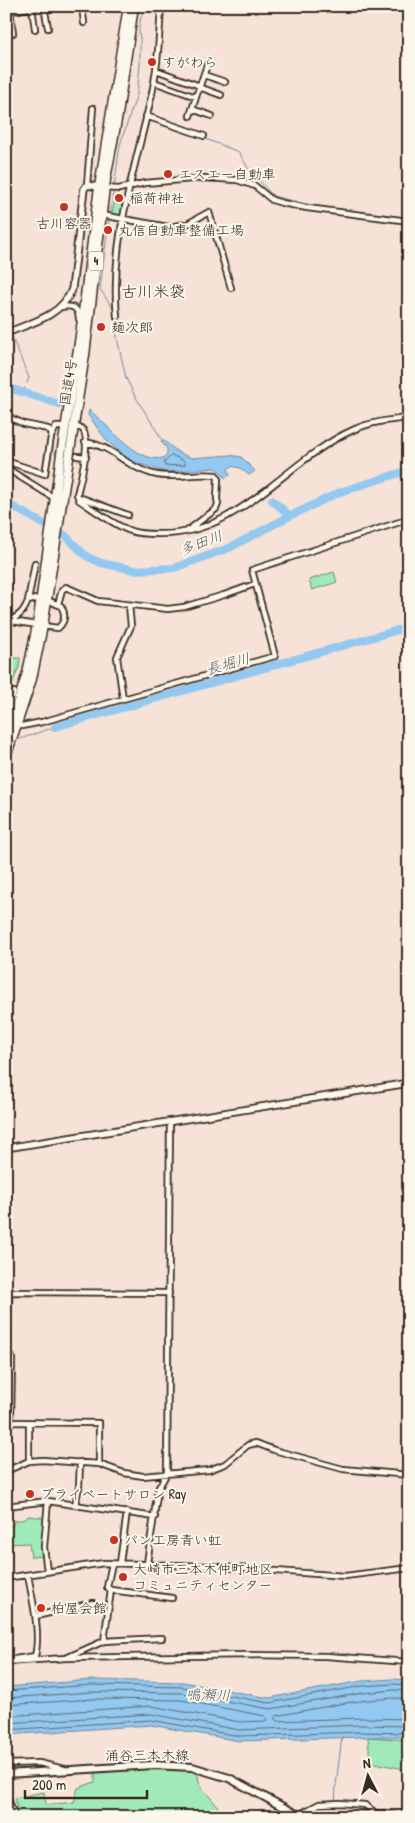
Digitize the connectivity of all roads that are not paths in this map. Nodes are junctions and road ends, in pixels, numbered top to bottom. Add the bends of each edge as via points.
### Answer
1 (40, 6) edge
2 (44, 6) edge
3 (82, 6) edge
4 (128, 6) edge
5 (134, 6) edge
6 (161, 6) edge
7 (33, 7) edge
8 (8, 11) edge
9 (84, 23) dead end
10 (48, 28) dead end
11 (35, 29) dead end
12 (14, 33) dead end
13 (206, 65) dead end
14 (156, 70) junction
15 (204, 75) junction
16 (154, 82) junction
17 (225, 82) dead end
18 (200, 87) junction
19 (221, 95) dead end
20 (196, 97) junction
21 (93, 108) dead end
22 (192, 109) junction
23 (146, 116) junction
24 (190, 116) dead end
25 (212, 116) dead end
26 (204, 136) dead end
27 (87, 186) junction
28 (108, 188) junction
29 (128, 188) junction
30 (107, 216) junction
31 (123, 219) junction
32 (409, 222) edge
33 (231, 288) dead end
34 (62, 307) junction
35 (117, 317) dead end
36 (6, 333) edge
37 (79, 343) junction
38 (6, 416) edge
39 (409, 418) edge
40 (70, 427) junction
41 (52, 434) junction
42 (85, 442) junction
43 (48, 451) junction
44 (54, 452) tunnel mouth
45 (77, 456) tunnel mouth
46 (86, 457) junction
47 (6, 461) edge
48 (6, 468) edge
49 (51, 496) dead end
50 (77, 497) junction
51 (128, 515) dead end
52 (409, 519) edge
53 (187, 532) junction
54 (35, 563) dead end
55 (254, 584) junction
56 (36, 599) dead end
57 (28, 601) junction
58 (52, 602) dead end
59 (58, 604) junction
60 (129, 605) junction
61 (8, 620) edge
62 (40, 626) junction
63 (14, 692) dead end
64 (123, 699) junction
65 (11, 725) edge
66 (8, 742) edge
67 (6, 757) edge
68 (409, 1083) edge
69 (170, 1122) junction
70 (6, 1148) edge
71 (8, 1292) edge
72 (169, 1293) junction
73 (9, 1422) edge
74 (29, 1423) junction
75 (29, 1461) junction
76 (80, 1463) junction
77 (99, 1464) junction
78 (6, 1471) edge
79 (167, 1473) junction
80 (409, 1475) edge
81 (48, 1501) junction
82 (75, 1505) junction
83 (6, 1506) edge
84 (127, 1512) junction
85 (155, 1516) junction
86 (112, 1563) junction
87 (120, 1563) junction
88 (147, 1564) junction
89 (409, 1568) edge
90 (47, 1572) junction
91 (28, 1575) junction
92 (6, 1578) edge
93 (111, 1590) junction
94 (172, 1598) dead end
95 (93, 1604) dead end
96 (36, 1616) junction
97 (162, 1638) dead end
98 (104, 1641) junction
99 (66, 1658) junction
100 (6, 1661) edge
101 (409, 1662) edge
102 (6, 1764) edge
103 (68, 1769) junction
104 (6, 1774) edge
105 (6, 1794) edge
106 (14, 1814) edge
107 (377, 1814) junction
108 (298, 1815) junction
109 (9, 1817) edge
110 (308, 1817) edge
111 (349, 1817) edge
112 (396, 1817) edge

1 - 7 street
2 - 10 street
3 - 9 street
4 - 28 highway, 国道4号 / 4
5 - 28 highway, 国道4号 / 4
6 - 14 street
7 - 8 street
7 - 11 street
8 - 12 street
13 - 15 street
14 - 16 street
14 - 18 street
15 - 17 street
15 - 18 street
16 - 20 street
16 - 23 street
18 - 19 street
18 - 20 street
20 - 22 street
21 - 27 street
22 - 24 street
22 - 25 street
23 - 26 street
23 - 29 street
27 - 28 street
27 - 34 street via 72,289
28 - 29 street
28 - 30 highway, 国道4号 / 4
28 - 37 highway, 国道4号 / 4
29 - 31 street
29 - 32 street via 145,183 204,178 237,180 255,186 272,200 282,203
30 - 31 street
30 - 40 highway, 国道4号 / 4
31 - 33 street via 168,227 187,224 209,212
31 - 35 street via 116,282
34 - 36 street
34 - 37 street via 72,306 78,312
37 - 40 highway, 国道4号 / 4
38 - 41 street via 48,429
39 - 53 street via 378,422 353,430 301,462 234,514
40 - 41 street via 56,427
40 - 42 street via 82,429
40 - 62 highway, 国道4号 / 4
41 - 43 street
42 - 46 street
42 - 53 street via 106,447 148,473 216,475 216,509
43 - 44 street
43 - 47 street via 45,474
45 - 46 street
46 - 50 street
48 - 49 street
50 - 51 street
50 - 53 street via 127,530 168,534
52 - 55 street via 252,570
54 - 57 street
55 - 60 street via 184,607 168,609
55 - 64 street via 275,656
56 - 57 street
57 - 61 street via 21,614
58 - 59 street
59 - 60 street via 66,587 98,601
59 - 62 street via 65,615 62,625 53,629
60 - 64 street via 131,626 117,657
61 - 62 street
62 - 65 highway, 国道4号 / 4 via 36,662
63 - 65 street
64 - 65 street via 42,722
65 - 66 highway, 国道4号 / 4
66 - 67 highway, 国道4号 / 4
68 - 69 street
69 - 70 street
69 - 72 street
71 - 72 street
71 - 73 street via 8,1351 12,1359
72 - 79 street
73 - 74 street
74 - 75 street
74 - 77 street via 99,1423
75 - 76 street
75 - 78 street
76 - 77 street
76 - 82 street
77 - 79 street via 130,1475
79 - 80 street via 218,1468 248,1445 256,1443 343,1469
79 - 85 street via 158,1489
81 - 82 street
81 - 83 street
81 - 90 street via 44,1547
82 - 84 street
84 - 85 street
84 - 87 street
85 - 88 street
86 - 87 street
86 - 90 street
86 - 93 street via 107,1587
87 - 88 street
88 - 89 street via 345,1576
90 - 91 street
91 - 92 street
91 - 96 street
93 - 94 street
93 - 98 street
95 - 96 street
96 - 100 street via 35,1656
97 - 98 street
98 - 99 street
99 - 100 street
99 - 101 street via 248,1655
102 - 103 street via 39,1764
103 - 104 main road, 涌谷三本木線
103 - 108 main road, 涌谷三本木線 via 153,1765 192,1767 229,1778
105 - 106 street
106 - 109 street
107 - 108 street via 365,1805 340,1803 319,1804
107 - 111 main road
107 - 112 main road
108 - 110 main road, 涌谷三本木線

